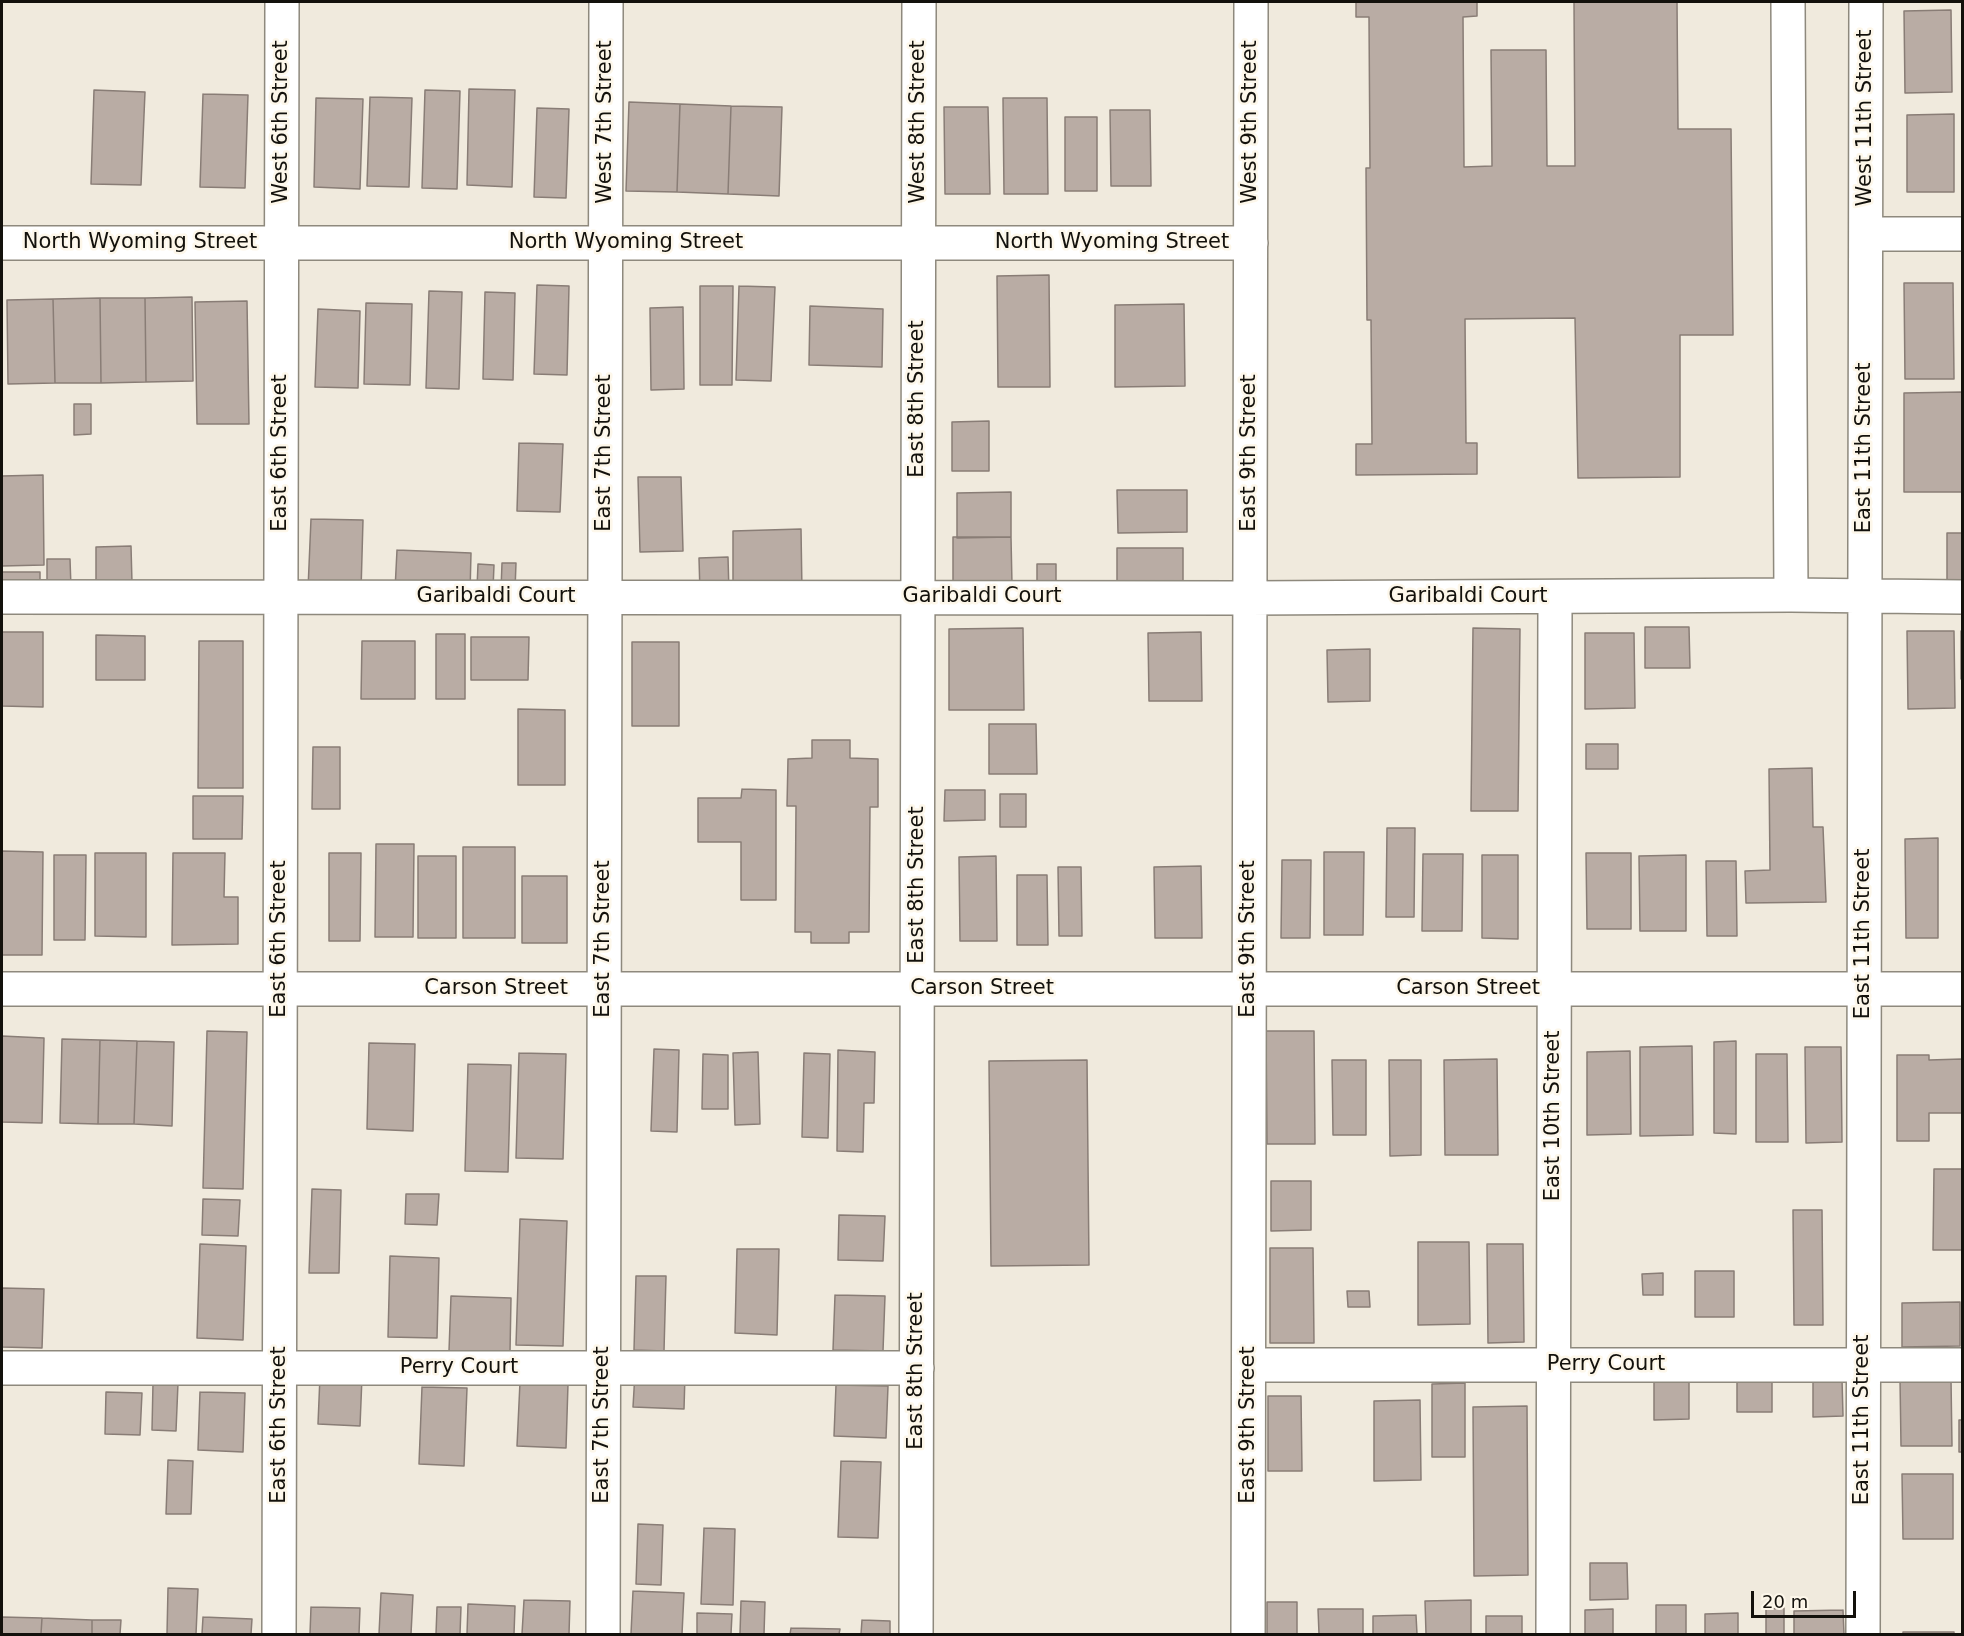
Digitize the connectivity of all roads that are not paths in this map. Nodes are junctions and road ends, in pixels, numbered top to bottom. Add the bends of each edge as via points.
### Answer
1 (282, 2) edge
2 (606, 2) edge
3 (919, 2) edge
4 (1251, 2) edge
5 (1788, 2) edge
6 (1866, 2) edge
7 (1866, 234) junction
8 (1962, 234) edge
9 (2, 243) edge
10 (281, 243) junction
11 (605, 243) junction
12 (919, 243) junction
13 (1251, 243) junction
14 (1791, 595) junction
15 (2, 597) edge
16 (281, 597) junction
17 (605, 597) junction
18 (918, 597) junction
19 (1250, 597) junction
20 (1555, 597) junction
21 (1865, 597) junction
22 (1962, 597) edge
23 (604, 988) junction
24 (2, 989) edge
25 (280, 989) junction
26 (918, 989) junction
27 (1249, 989) junction
28 (1554, 989) junction
29 (1864, 989) junction
30 (1962, 989) edge
31 (1249, 1365) junction
32 (1554, 1365) junction
33 (1863, 1365) junction
34 (1962, 1365) edge
35 (2, 1368) edge
36 (280, 1368) junction
37 (604, 1368) junction
38 (917, 1368) junction
39 (279, 1635) edge
40 (603, 1635) edge
41 (916, 1635) edge
42 (1248, 1635) edge
43 (1553, 1635) edge
44 (1863, 1635) edge

1 - 10 street, West 6th Street
2 - 11 street, West 7th Street
3 - 12 street, West 8th Street
4 - 13 street, West 9th Street
5 - 14 street
6 - 7 street, West 11th Street
7 - 8 street
7 - 21 street, East 11th Street
9 - 10 street, North Wyoming Street
10 - 11 street, North Wyoming Street
10 - 16 street, East 6th Street
11 - 12 street, North Wyoming Street
11 - 17 street, East 7th Street
12 - 13 street, North Wyoming Street
12 - 18 street, East 8th Street
13 - 19 street, East 9th Street
14 - 20 street, Garibaldi Court
14 - 21 street, Garibaldi Court
15 - 16 street, Garibaldi Court
16 - 17 street, Garibaldi Court
16 - 25 street, East 6th Street
17 - 18 street, Garibaldi Court
17 - 23 street, East 7th Street
18 - 19 street, Garibaldi Court
18 - 26 street, East 8th Street
19 - 20 street, Garibaldi Court
19 - 27 street, East 9th Street
20 - 28 street, East 10th Street
21 - 22 street, Garibaldi Court
21 - 29 street, East 11th Street
23 - 25 street, Carson Street
23 - 26 street, Carson Street
23 - 37 street, East 7th Street
24 - 25 street, Carson Street
25 - 36 street, East 6th Street
26 - 27 street, Carson Street
26 - 38 street, East 8th Street
27 - 28 street, Carson Street
27 - 31 street, East 9th Street
28 - 29 street, Carson Street
28 - 32 street, East 10th Street
29 - 30 street, Carson Street
29 - 33 street, East 11th Street
31 - 32 street, Perry Court
31 - 42 street, East 9th Street
32 - 33 street, Perry Court
32 - 43 street, East 10th Street
33 - 34 street, Perry Court
33 - 44 street, East 11th Street
35 - 36 street, Perry Court
36 - 37 street, Perry Court
36 - 39 street, East 6th Street
37 - 38 street, Perry Court
37 - 40 street, East 7th Street
38 - 41 street, East 8th Street

